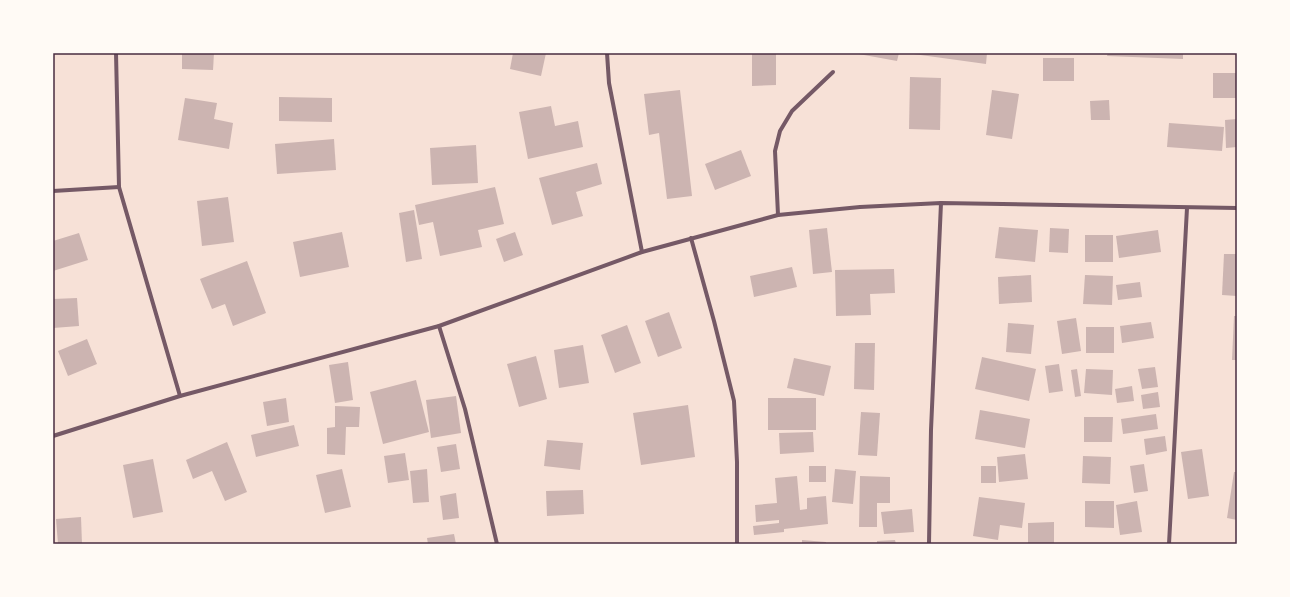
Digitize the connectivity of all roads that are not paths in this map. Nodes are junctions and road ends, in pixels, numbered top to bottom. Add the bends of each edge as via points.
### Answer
1 (116, 53) edge
2 (607, 53) edge
3 (833, 72) dead end
4 (119, 187) junction
5 (53, 192) edge
6 (941, 203) junction
7 (1187, 208) junction
8 (1237, 208) edge
9 (778, 215) junction
10 (691, 238) junction
11 (642, 252) junction
12 (439, 326) junction
13 (180, 396) junction
14 (53, 436) edge
15 (497, 544) edge
16 (737, 544) edge
17 (929, 544) edge
18 (1169, 544) edge

1 - 4 street
2 - 11 street via 609,83
3 - 9 street via 792,111 780,131 775,151
4 - 5 street
4 - 13 street
6 - 7 street
6 - 9 street
6 - 17 street via 931,430
7 - 8 street
7 - 18 street
9 - 10 street
10 - 11 street
10 - 16 street via 734,402
11 - 12 street
12 - 13 street
12 - 15 street via 464,409
13 - 14 street

